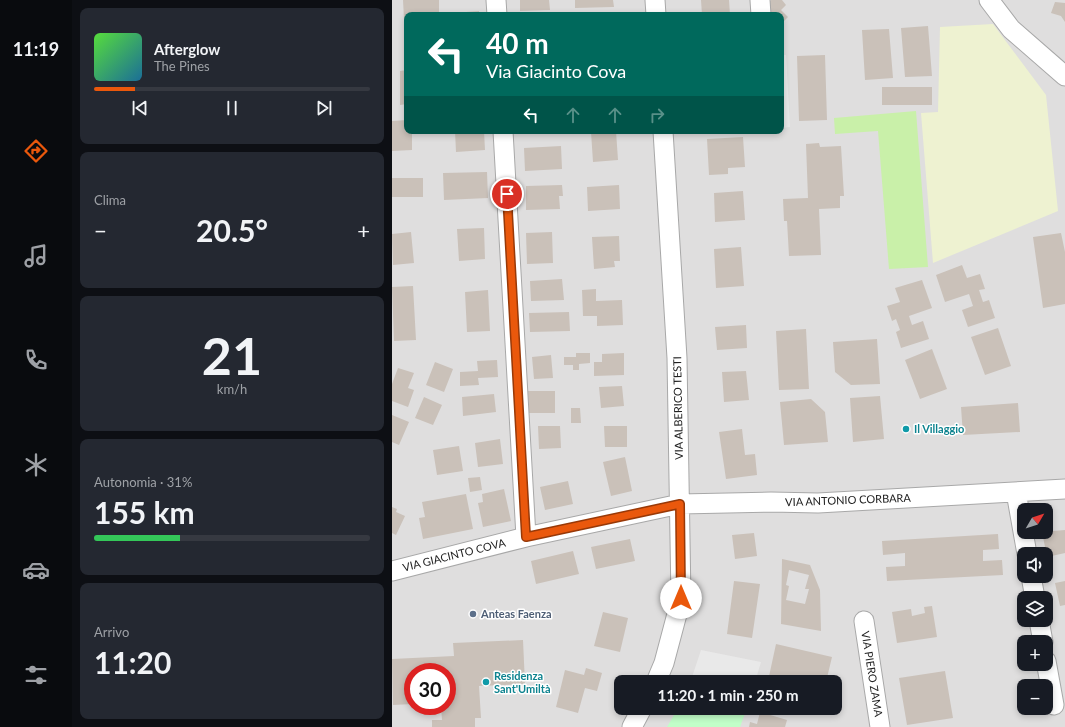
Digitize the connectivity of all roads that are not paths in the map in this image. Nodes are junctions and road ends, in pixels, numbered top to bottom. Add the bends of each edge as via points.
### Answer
1 (496, 0) edge
2 (655, 0) edge
3 (760, 0) edge
4 (989, 0) edge
5 (497, 12) edge
6 (656, 12) edge
7 (761, 12) edge
8 (1065, 76) edge
9 (503, 134) edge
10 (663, 134) edge
11 (1065, 489) edge
12 (1016, 492) junction
13 (680, 504) junction
14 (526, 537) junction
15 (1026, 547) edge
16 (392, 570) edge
17 (864, 621) dead end
18 (1048, 671) edge
19 (659, 675) edge
20 (1054, 705) dead end
21 (638, 715) edge
22 (632, 727) edge
23 (880, 727) edge

1 - 5 street
2 - 6 street
3 - 7 street
4 - 8 street via 1011,29
9 - 14 street
10 - 13 street, VIA ALBERICO TESTI via 677,358
11 - 12 street, VIA ANTONIO CORBARA
12 - 13 street, VIA ANTONIO CORBARA via 818,504
12 - 15 street
13 - 14 street, VIA GIACINTO COVA
13 - 19 street, VIA ALBERICO TESTI via 681,598
14 - 16 street, VIA GIACINTO COVA
17 - 23 street, VIA PIERO ZAMA
18 - 20 street
21 - 22 street

